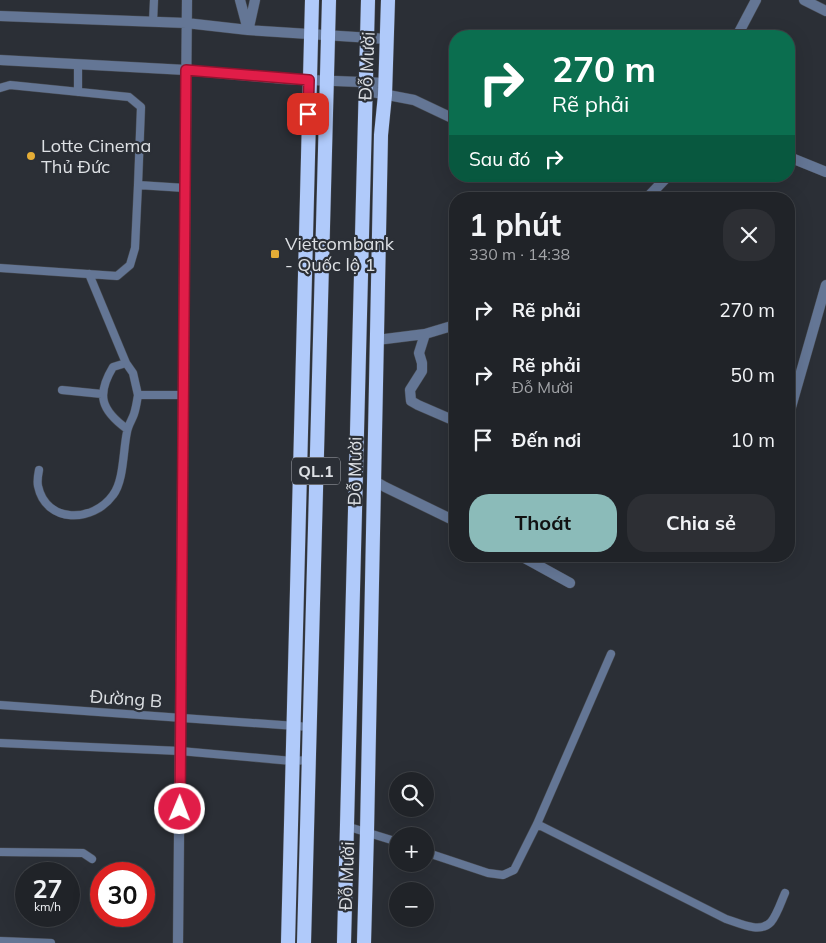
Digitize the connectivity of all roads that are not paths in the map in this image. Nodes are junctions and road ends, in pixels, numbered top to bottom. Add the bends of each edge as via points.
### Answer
1 (154, 0) edge
2 (187, 0) edge
3 (240, 0) edge
4 (255, 0) edge
5 (312, 0) edge
6 (329, 0) edge
7 (368, 0) edge
8 (388, 0) edge
9 (756, 0) edge
10 (804, 0) edge
11 (826, 11) edge
12 (0, 16) edge
13 (153, 22) junction
14 (186, 23) junction
15 (248, 30) junction
16 (740, 30) edge
17 (310, 34) junction
18 (327, 35) junction
19 (368, 38) junction
20 (387, 39) junction
21 (0, 60) edge
22 (78, 64) junction
23 (186, 70) junction
24 (309, 80) junction
25 (325, 80) junction
26 (367, 87) junction
27 (0, 88) edge
28 (385, 89) junction
29 (78, 92) junction
30 (449, 117) edge
31 (795, 159) edge
32 (826, 172) edge
33 (662, 182) edge
34 (138, 185) junction
35 (185, 188) junction
36 (653, 192) edge
37 (0, 268) edge
38 (89, 274) junction
39 (826, 285) edge
40 (449, 327) edge
41 (425, 334) junction
42 (377, 340) junction
43 (126, 362) junction
44 (62, 390) dead end
45 (795, 393) edge
46 (102, 394) junction
47 (138, 395) junction
48 (184, 395) junction
49 (449, 418) edge
50 (127, 429) junction
51 (39, 470) dead end
52 (374, 480) junction
53 (449, 518) edge
54 (532, 562) edge
55 (570, 583) dead end
56 (611, 654) dead end
57 (0, 706) edge
58 (181, 717) junction
59 (294, 726) junction
60 (310, 727) junction
61 (0, 743) edge
62 (180, 751) junction
63 (308, 760) junction
64 (292, 761) junction
65 (537, 824) junction
66 (346, 826) junction
67 (367, 832) junction
68 (389, 839) edge
69 (0, 852) edge
70 (434, 855) edge
71 (92, 859) dead end
72 (785, 893) dead end
73 (0, 941) edge
74 (51, 943) edge
75 (178, 943) edge
76 (288, 943) edge
77 (304, 943) edge
78 (344, 943) edge
79 (364, 943) edge

1 - 13 lane
2 - 14 street
3 - 15 street
4 - 15 street
5 - 17 highway, QL.1
6 - 18 highway, QL.1
7 - 19 highway, Đỗ Mười / QL.1
8 - 20 highway, Đỗ Mười
9 - 16 street
10 - 11 street
12 - 13 street
13 - 14 street
14 - 15 street
14 - 23 street
15 - 17 street
17 - 18 street
17 - 24 highway, QL.1
18 - 19 street
18 - 25 highway, QL.1
19 - 20 street
19 - 26 highway, Đỗ Mười / QL.1
20 - 28 highway, Đỗ Mười
21 - 22 street
22 - 23 street
22 - 29 lane
23 - 24 street
23 - 35 street
24 - 25 street
24 - 59 highway, QL.1
25 - 26 street
25 - 60 highway, QL.1
26 - 28 street
26 - 66 highway, Đỗ Mười / QL.1
27 - 29 lane via 10,85
28 - 30 street
28 - 42 highway, Đỗ Mười via 381,135
29 - 34 lane via 129,97 140,107
31 - 32 street
33 - 36 street
34 - 35 lane
34 - 38 lane via 135,248 130,265 117,276
35 - 48 street
37 - 38 lane
38 - 43 lane
39 - 45 street
40 - 41 street
41 - 42 street
41 - 49 street via 418,353 422,371 410,390 411,401
42 - 52 highway, Đỗ Mười
43 - 46 lane via 113,367 105,380
43 - 47 lane via 133,373
44 - 46 lane
46 - 50 lane via 105,408
47 - 48 lane
47 - 50 lane
48 - 58 street
50 - 51 lane via 119,483 113,496 92,512 66,515 46,503 37,485
52 - 53 street
52 - 67 highway, Đỗ Mười
54 - 55 street
56 - 65 lane
57 - 58 lane, Đường B
58 - 59 lane, Đường B
58 - 62 street
59 - 60 lane, Đường B
59 - 64 highway, QL.1
60 - 63 highway, QL.1
61 - 62 lane
62 - 64 lane
62 - 75 street
63 - 64 lane
63 - 77 highway, QL.1
64 - 76 highway, QL.1
65 - 70 lane via 514,870 503,876
65 - 72 lane via 746,926 763,927 771,922
66 - 67 lane
66 - 78 highway, Đỗ Mười / QL.1
67 - 68 lane
67 - 79 highway, Đỗ Mười
69 - 71 lane via 83,853
73 - 74 lane

